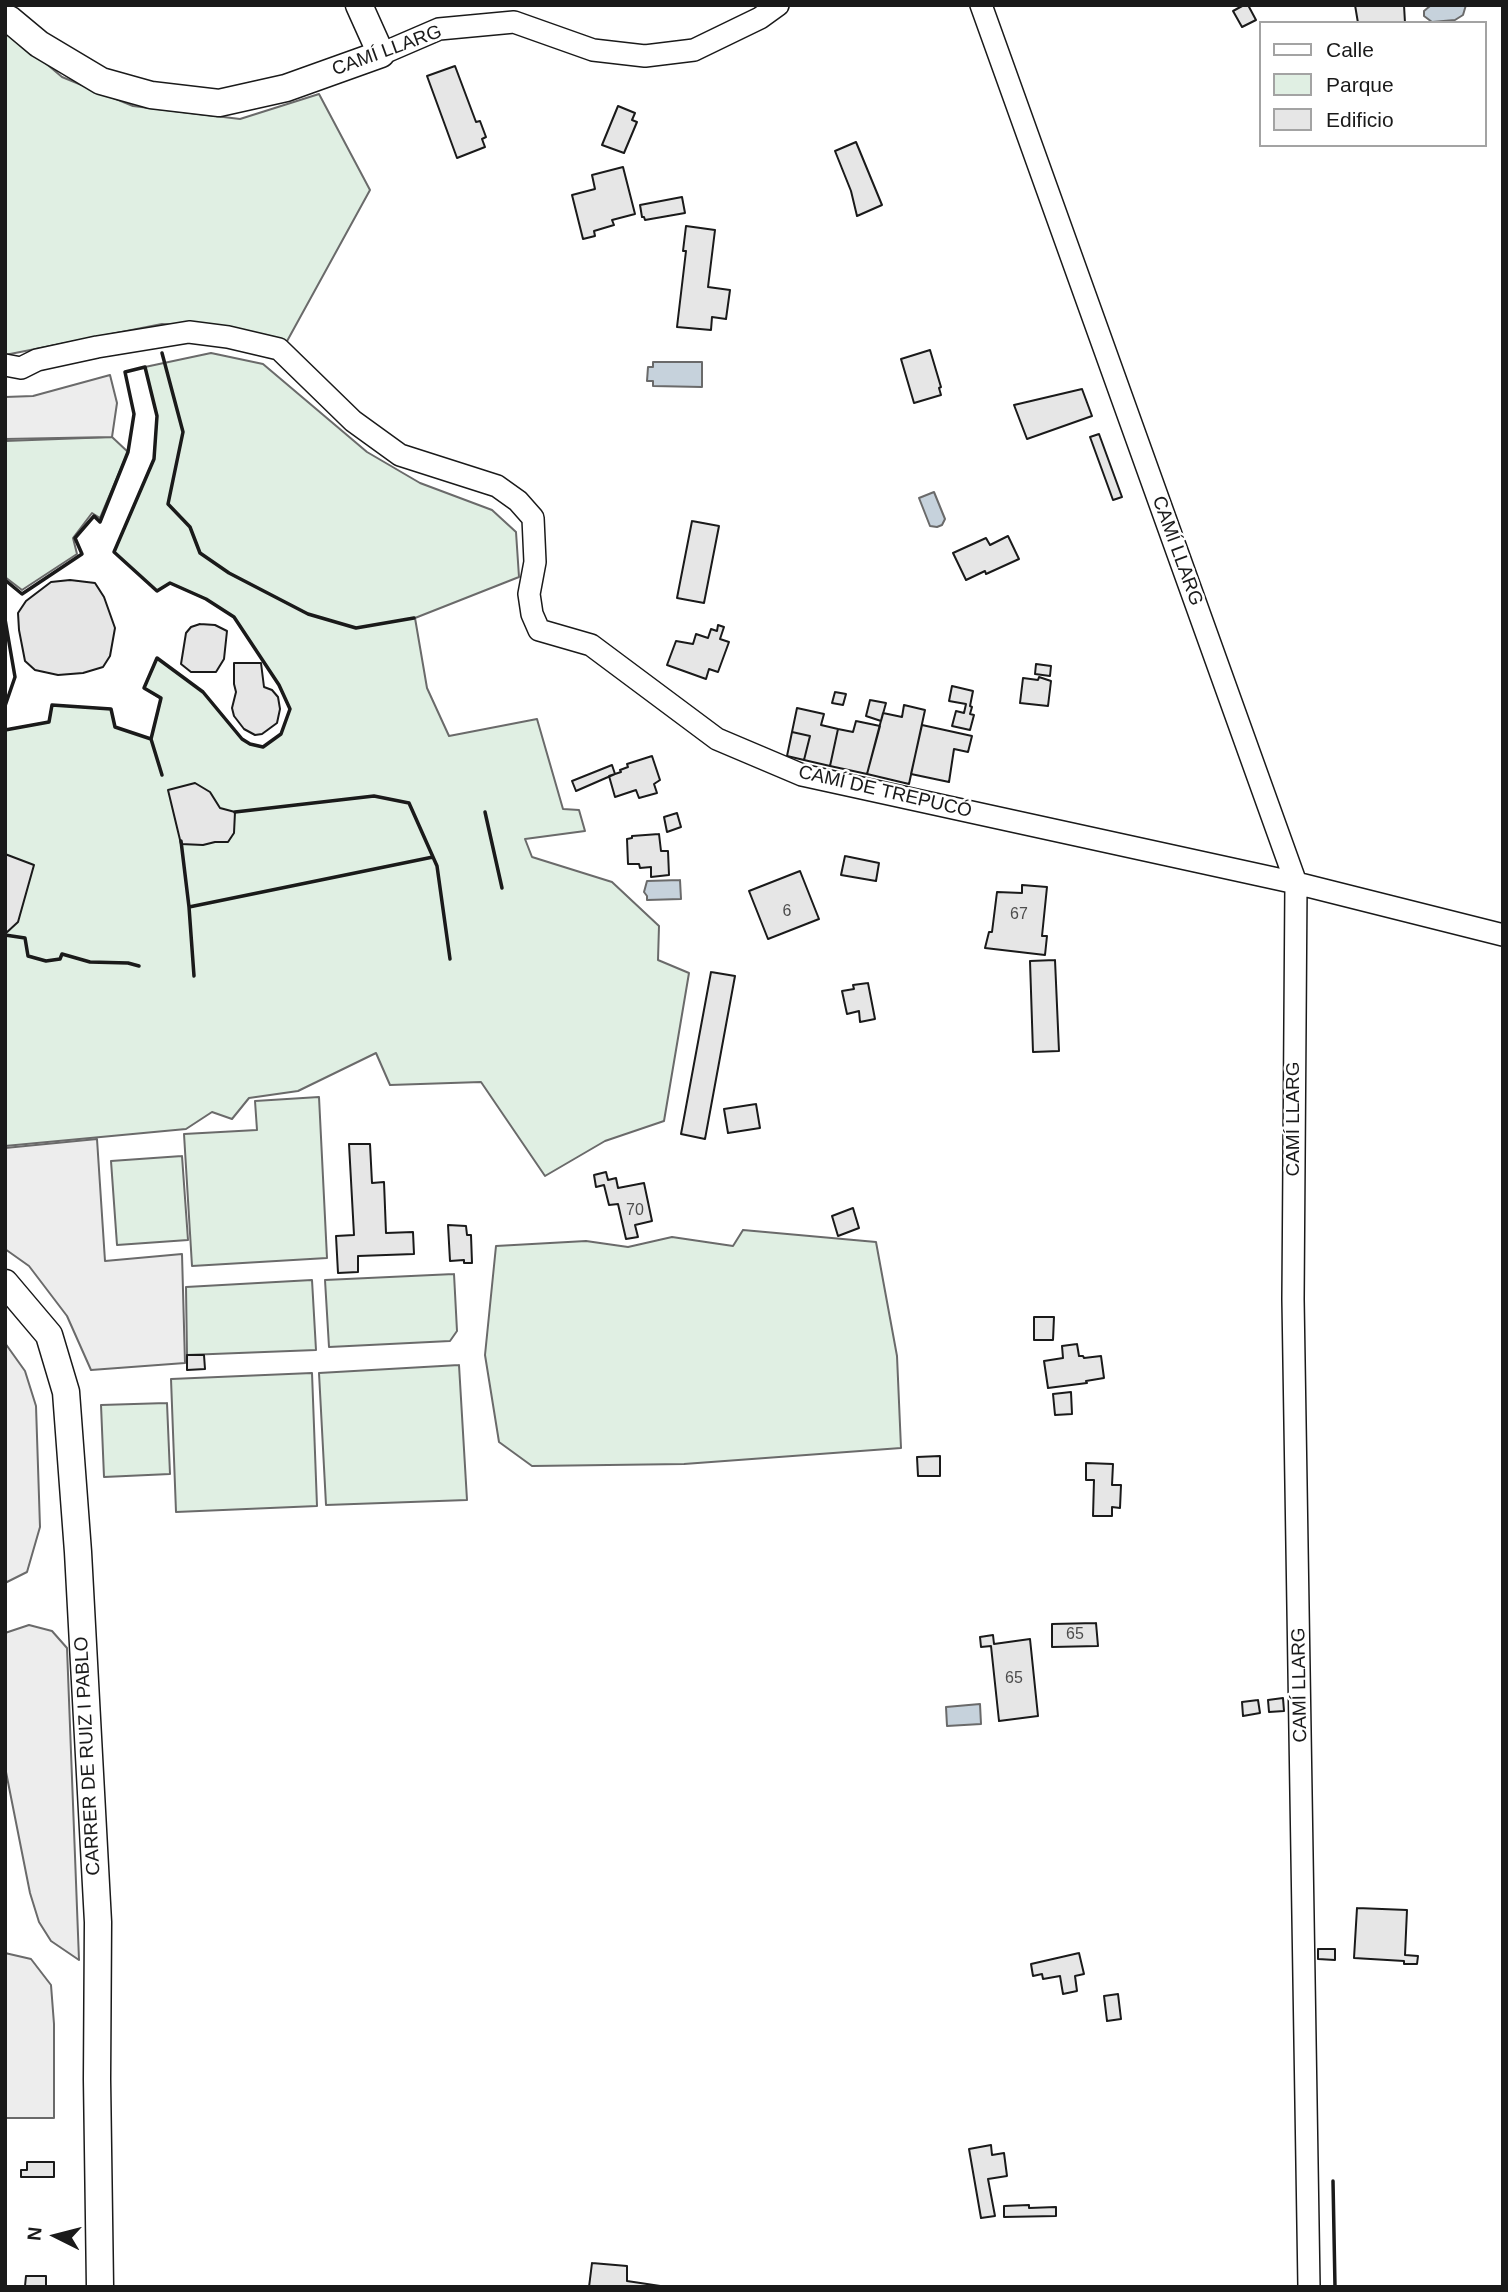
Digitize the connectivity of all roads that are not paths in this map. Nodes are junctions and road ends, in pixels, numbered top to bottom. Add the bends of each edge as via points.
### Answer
1 (359, 5) edge
2 (778, 5) edge
3 (981, 5) edge
4 (5, 18) edge
5 (381, 54) junction
6 (5, 365) edge
7 (1296, 883) junction
8 (1503, 935) edge
9 (5, 1283) edge
10 (100, 2247) junction
11 (91, 2287) edge
12 (100, 2287) edge
13 (1309, 2287) edge

1 - 5 street
2 - 5 street, CAMÍ LLARG via 705,45 682,52 645,56 593,50 514,22 439,29
3 - 7 street, CAMÍ LLARG
4 - 5 street, CAMÍ LLARG via 101,81 151,95 219,103 286,88
6 - 7 street, CAMÍ DE TREPUCÓ via 21,368 97,347 189,332 279,349 353,421 400,454 497,486 518,501 533,518 535,562 529,594 539,630 591,645 717,739 802,775
7 - 8 street
7 - 13 street, CAMÍ LLARG via 1293,1299
9 - 10 street, CARRER DE RUIZ I PABLO via 49,1335 66,1392 98,1922
10 - 11 street, CARRER DE RUIZ I PABLO
10 - 12 street, CARRER DE RUIZ I PABLO

